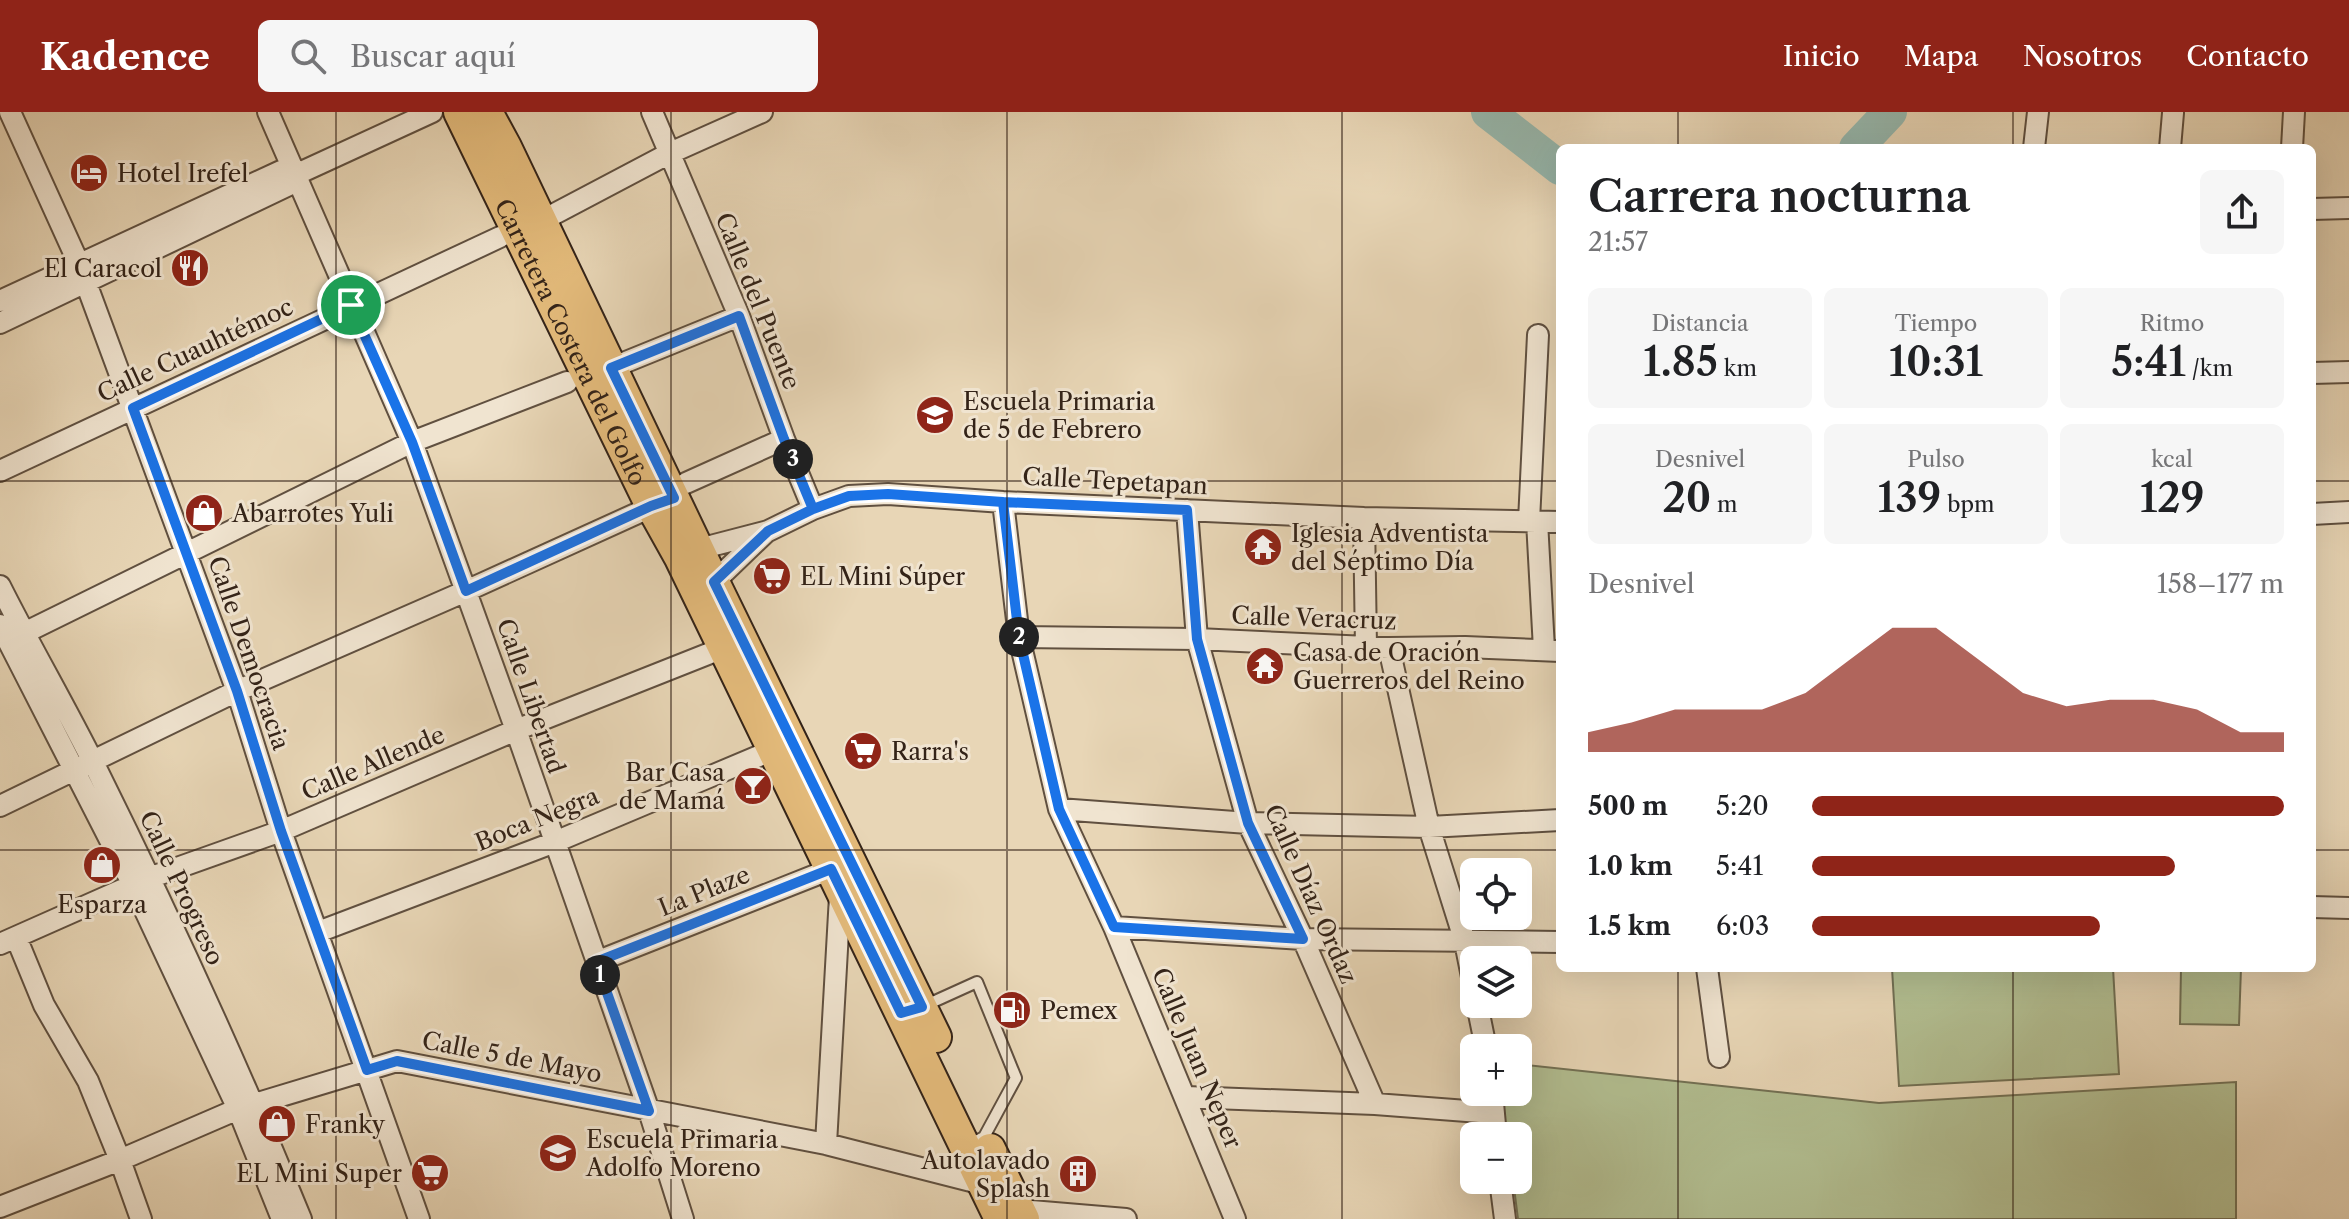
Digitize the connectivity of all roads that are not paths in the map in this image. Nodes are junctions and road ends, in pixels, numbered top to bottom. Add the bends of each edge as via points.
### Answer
1 (10, 112) edge
2 (268, 112) edge
3 (432, 112) edge
4 (459, 112) edge
5 (487, 112) edge
6 (652, 112) edge
7 (762, 112) edge
8 (2038, 112) edge
9 (2294, 112) edge
10 (2173, 113) edge
11 (2034, 144) edge
12 (2170, 144) edge
13 (2292, 144) edge
14 (668, 154) junction
15 (295, 175) junction
16 (2349, 208) edge
17 (2316, 209) edge
18 (541, 221) junction
19 (500, 237) dead end
20 (82, 273) junction
21 (0, 301) edge
22 (351, 305) junction
23 (739, 316) junction
24 (0, 323) edge
25 (1538, 335) dead end
26 (611, 368) junction
27 (2349, 372) edge
28 (2316, 373) edge
29 (567, 382) dead end
30 (133, 408) junction
31 (631, 437) junction
32 (784, 439) junction
33 (412, 442) junction
34 (0, 471) edge
35 (670, 496) junction
36 (1003, 502) junction
37 (813, 509) junction
38 (1187, 510) junction
39 (2349, 512) edge
40 (2316, 514) edge
41 (1364, 518) junction
42 (1533, 521) junction
43 (1556, 522) edge
44 (768, 531) junction
45 (690, 554) junction
46 (187, 555) junction
47 (0, 586) edge
48 (704, 587) junction
49 (466, 591) junction
50 (8, 636) edge
51 (1019, 637) junction
52 (1197, 639) junction
53 (1366, 647) junction
54 (723, 648) junction
55 (1389, 648) junction
56 (1552, 650) edge
57 (237, 691) junction
58 (516, 730) junction
59 (773, 750) junction
60 (83, 765) junction
61 (0, 806) edge
62 (1059, 809) junction
63 (1556, 820) edge
64 (1248, 823) junction
65 (1429, 827) junction
66 (281, 831) junction
67 (555, 842) junction
68 (836, 878) junction
69 (141, 882) junction
70 (2316, 907) edge
71 (2349, 908) edge
72 (1114, 927) junction
73 (318, 932) junction
74 (1303, 939) junction
75 (8, 941) edge
76 (1465, 942) junction
77 (1556, 942) edge
78 (1466, 946) edge
79 (596, 962) junction
80 (1708, 972) edge
81 (912, 1010) junction
82 (1719, 1057) dead end
83 (367, 1070) junction
84 (1186, 1097) junction
85 (1375, 1104) junction
86 (246, 1106) junction
87 (1493, 1106) edge
88 (649, 1111) junction
89 (1493, 1113) junction
90 (1494, 1122) edge
91 (975, 1142) junction
92 (826, 1144) junction
93 (120, 1160) junction
94 (983, 1184) junction
95 (1502, 1194) edge
96 (0, 1207) edge
97 (1015, 1216) edge
98 (141, 1219) edge
99 (282, 1219) edge
100 (301, 1219) edge
101 (419, 1219) edge
102 (683, 1219) edge
103 (1126, 1219) edge
104 (1235, 1219) edge
105 (1505, 1219) edge

1 - 20 street, Calle Democracia
2 - 15 street, Calle Libertad
3 - 15 street
4 - 31 main road, Carretera Costera del Golfo
5 - 18 main road, Carretera Costera del Golfo
6 - 14 street, Calle del Puente
7 - 14 street
8 - 11 street
9 - 13 street
10 - 12 street
14 - 18 street
14 - 23 street, Calle del Puente
15 - 20 street via 289,185
15 - 22 street, Calle Libertad
16 - 17 street
18 - 26 main road, Carretera Costera del Golfo
19 - 22 street, Calle Cuauhtémoc
20 - 21 street
20 - 24 street
20 - 30 street, Calle Democracia
22 - 30 street, Calle Cuauhtémoc
22 - 33 street, Calle Libertad
23 - 26 street
23 - 32 street, Calle del Puente
25 - 42 street
26 - 31 main road, Carretera Costera del Golfo
27 - 28 street
29 - 33 street
30 - 34 street, Calle Cuauhtémoc
30 - 46 street, Calle Democracia
31 - 35 main road, Carretera Costera del Golfo
32 - 35 street
32 - 37 street, Calle del Puente
33 - 46 street
33 - 49 street, Calle Libertad
35 - 45 main road, Carretera Costera del Golfo
35 - 49 street
36 - 37 street, Calle Tepetapan via 888,494 849,496
36 - 38 street, Calle Tepetapan
36 - 51 street, Calle Juan Neper
37 - 44 street, Calle Tepetapan
38 - 41 street, Calle Tepetapan
38 - 52 street, Calle Díaz Ordaz
39 - 40 street
41 - 42 street, Calle Tepetapan
41 - 53 street
42 - 43 street, Calle Tepetapan
42 - 56 street
44 - 45 street, Calle Tepetapan
44 - 48 street
45 - 48 main road, Carretera Costera del Golfo
46 - 50 street
46 - 57 street, Calle Democracia
47 - 50 street, Calle Progreso
48 - 54 main road, Carretera Costera del Golfo
48 - 81 main road, Carretera Costera del Golfo
49 - 57 street
49 - 58 street, Calle Libertad
50 - 60 street, Calle Progreso
51 - 52 street, Calle Veracruz
51 - 62 street, Calle Juan Neper
52 - 53 street, Calle Veracruz
52 - 64 street, Calle Díaz Ordaz
53 - 55 street, Calle Veracruz
54 - 58 street, Calle Allende
54 - 59 main road, Carretera Costera del Golfo
55 - 56 street, Calle Veracruz
55 - 65 street
57 - 60 street
57 - 66 street, Calle Democracia
58 - 66 street, Calle Allende
58 - 67 street, Calle Libertad
59 - 67 street, Boca Negra
59 - 68 main road, Carretera Costera del Golfo
60 - 61 street
60 - 69 street, Calle Progreso
62 - 64 street
62 - 72 street, Calle Juan Neper
63 - 65 street
64 - 65 street
64 - 74 street, Calle Díaz Ordaz
65 - 76 street
66 - 69 street, Calle Allende
66 - 73 street, Calle Democracia
67 - 73 street, Boca Negra
67 - 79 street, Calle Libertad
68 - 79 street, La Plaze
68 - 81 main road, Carretera Costera del Golfo
68 - 92 street
69 - 75 street, Calle Allende
69 - 86 street, Calle Progreso
70 - 71 street
72 - 74 street
72 - 84 street, Calle Juan Neper
73 - 83 street, Calle Democracia
74 - 76 street
74 - 85 street, Calle Díaz Ordaz
75 - 93 street via 88,1081
76 - 77 street
76 - 78 street
79 - 88 street, Calle Libertad
80 - 82 street
81 - 91 main road, Carretera Costera del Golfo
81 - 91 lane via 977,982 1016,1078
83 - 86 street, Calle 5 de Mayo
83 - 88 street, Calle 5 de Mayo via 397,1061
83 - 101 street, Calle Democracia
84 - 85 street
84 - 104 street, Calle Juan Neper
85 - 89 street
86 - 93 street, Calle 5 de Mayo
86 - 99 street, Calle Progreso
86 - 100 street, Calle Progreso
87 - 89 street
88 - 92 street, Calle 5 de Mayo
88 - 102 street, Calle Libertad
89 - 90 street
91 - 94 main road, Carretera Costera del Golfo
91 - 97 main road, Carretera Costera del Golfo
92 - 94 street, Calle 5 de Mayo
93 - 96 street, Calle 5 de Mayo
93 - 98 street
94 - 97 main road, Carretera Costera del Golfo
95 - 105 street
97 - 103 street

